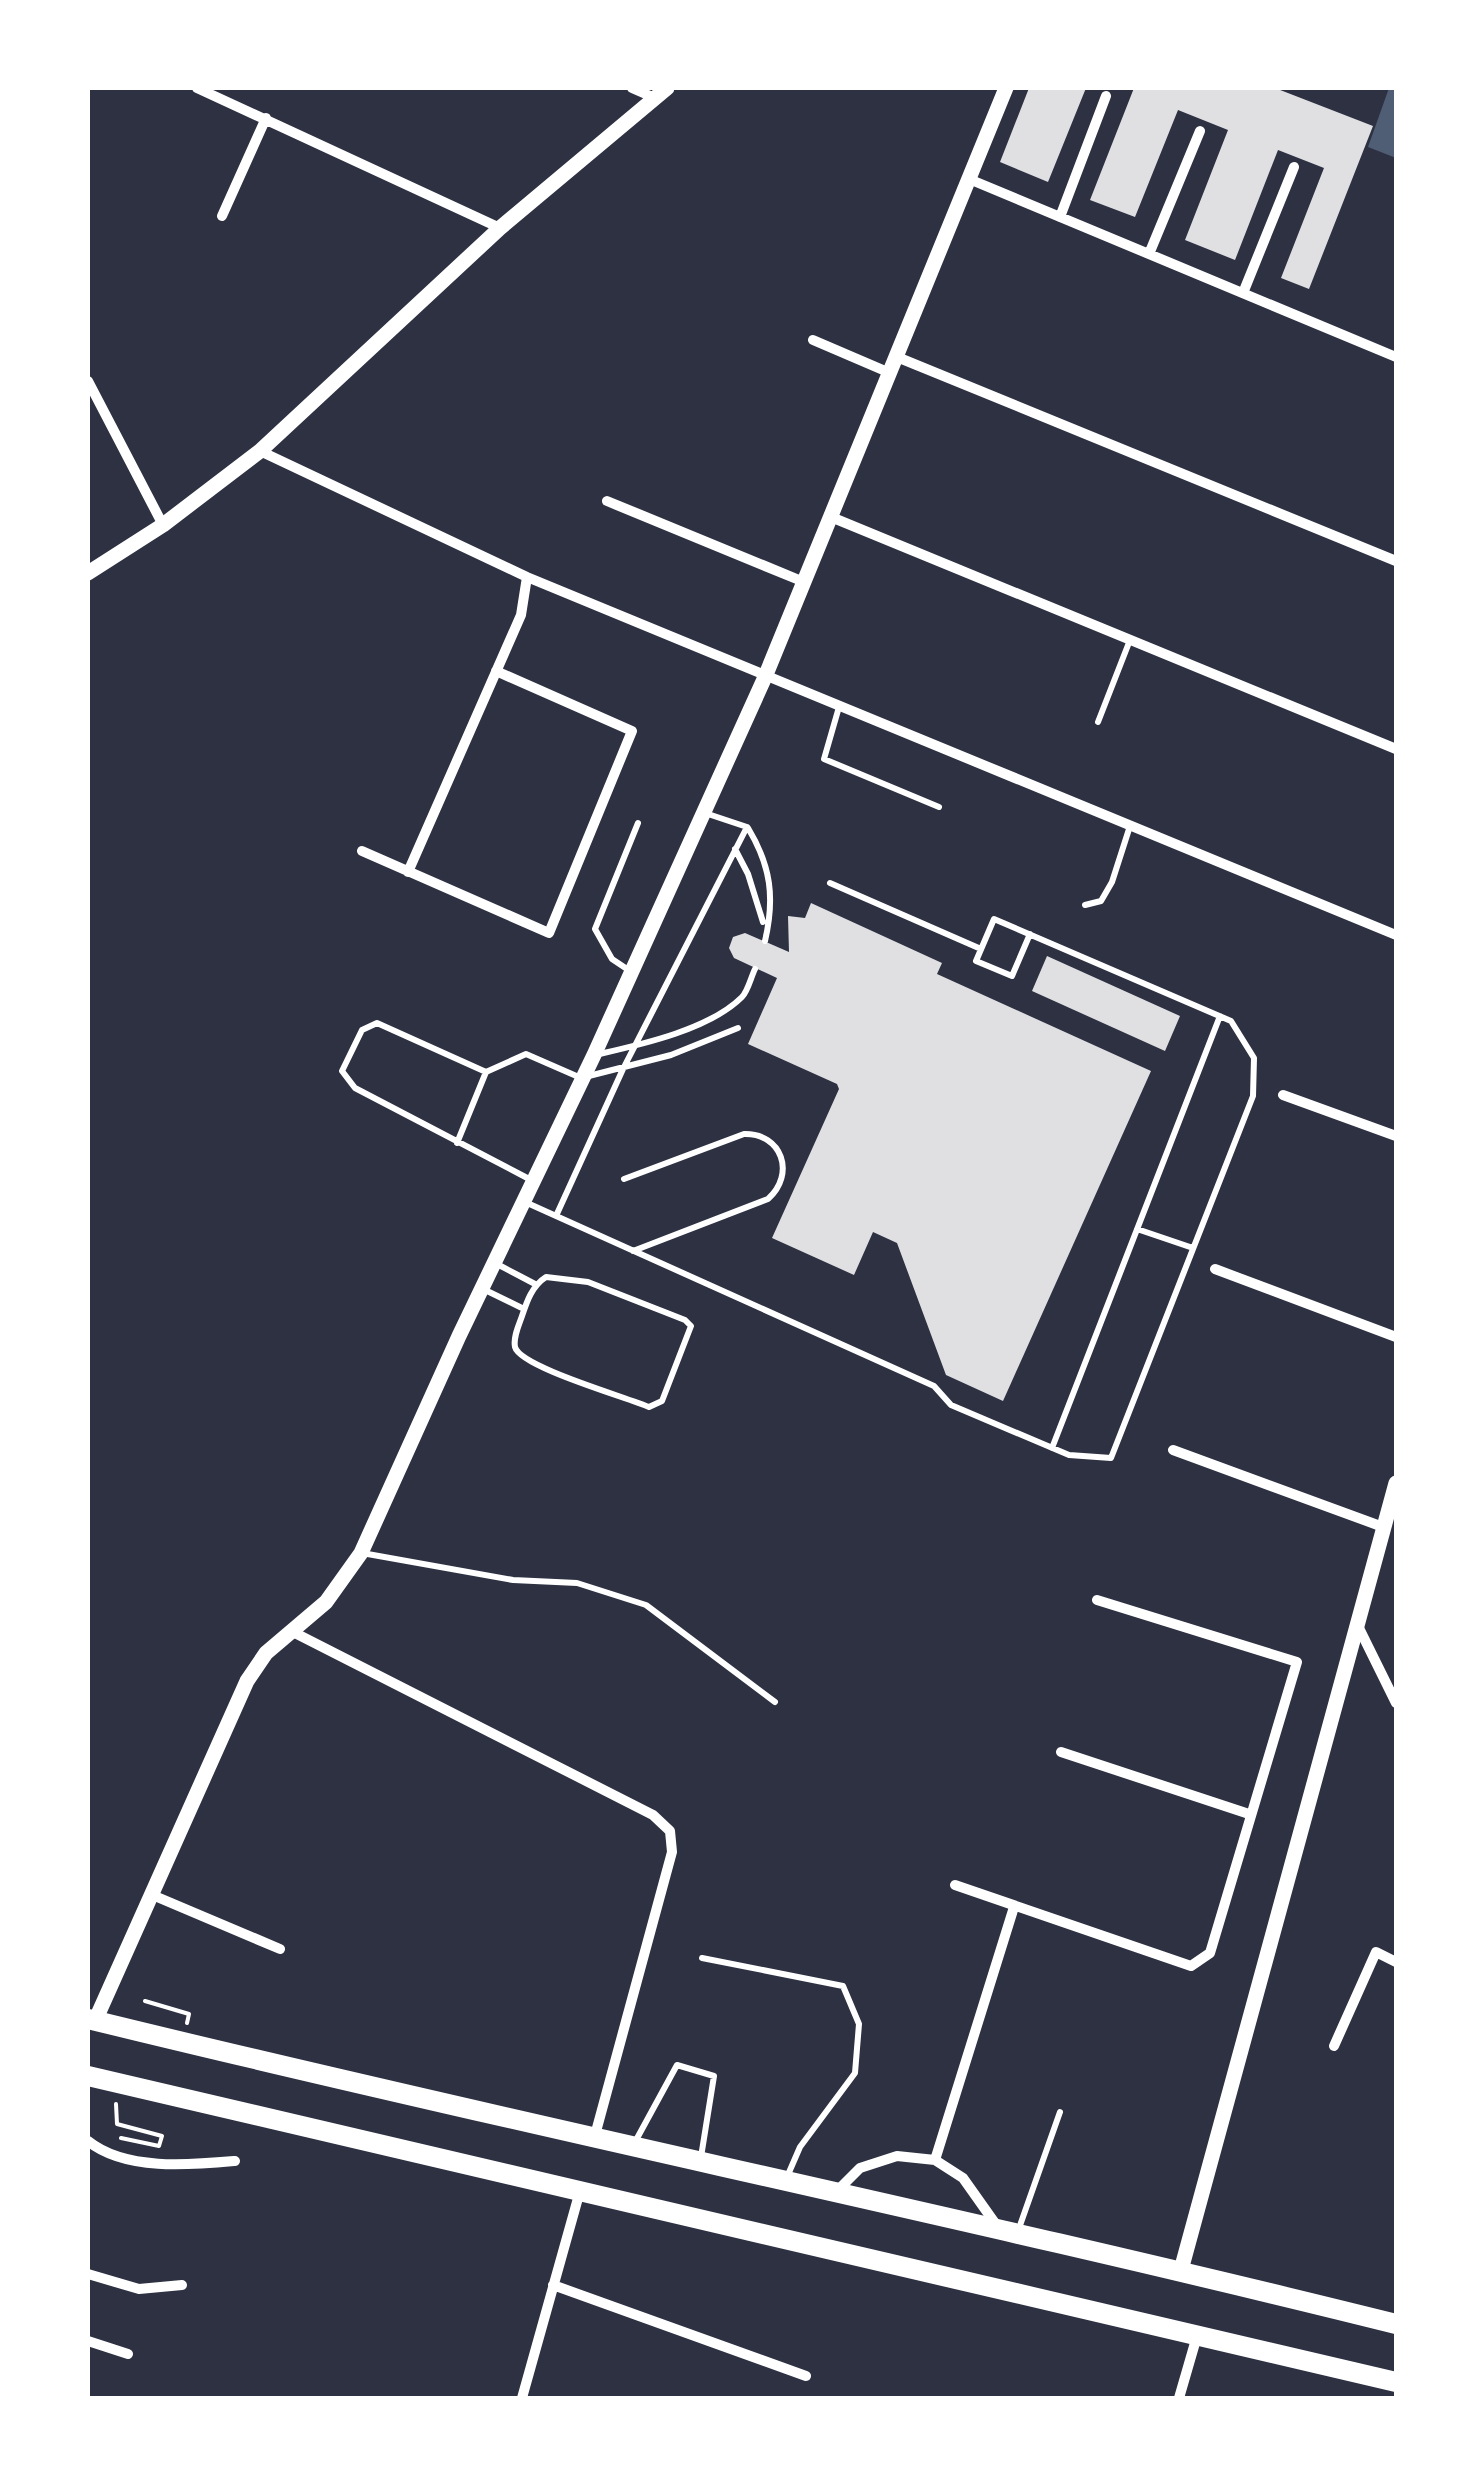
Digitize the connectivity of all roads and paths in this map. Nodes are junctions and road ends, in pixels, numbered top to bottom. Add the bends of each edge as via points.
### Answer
1 (197, 88) edge
2 (632, 88) edge
3 (1006, 88) edge
4 (661, 93) edge
5 (1106, 96) dead end
6 (266, 118) junction
7 (1200, 131) dead end
8 (1294, 167) dead end
9 (969, 178) junction
10 (222, 216) dead end
11 (1060, 217) junction
12 (500, 228) junction
13 (1148, 254) junction
14 (1242, 293) junction
15 (814, 340) dead end
16 (897, 357) junction
17 (1396, 357) edge
18 (890, 373) junction
19 (88, 381) edge
20 (260, 451) junction
21 (607, 501) dead end
22 (831, 517) junction
23 (163, 525) junction
24 (1396, 561) edge
25 (88, 573) edge
26 (527, 577) junction
27 (804, 582) junction
28 (1130, 640) junction
29 (496, 672) junction
30 (765, 677) junction
31 (839, 707) junction
32 (1098, 722) dead end
33 (1396, 749) edge
34 (939, 807) dead end
35 (705, 813) junction
36 (638, 823) dead end
37 (1130, 826) junction
38 (748, 827) junction
39 (734, 848) junction
40 (362, 852) dead end
41 (408, 872) junction
42 (830, 883) dead end
43 (1084, 905) dead end
44 (764, 922) dead end
45 (1030, 934) junction
46 (1396, 935) edge
47 (765, 941) dead end
48 (981, 948) junction
49 (755, 968) dead end
50 (631, 972) junction
51 (1220, 1016) junction
52 (738, 1028) dead end
53 (635, 1046) junction
54 (594, 1055) junction
55 (623, 1069) junction
56 (486, 1072) junction
57 (582, 1078) junction
58 (1282, 1094) dead end
59 (1396, 1136) edge
60 (457, 1142) junction
61 (624, 1179) dead end
62 (534, 1181) junction
63 (524, 1201) junction
64 (556, 1216) junction
65 (1137, 1229) junction
66 (1193, 1248) junction
67 (633, 1251) junction
68 (495, 1262) junction
69 (1215, 1268) dead end
70 (536, 1284) junction
71 (482, 1288) junction
72 (524, 1309) junction
73 (1396, 1337) edge
74 (1052, 1448) junction
75 (1172, 1450) dead end
76 (1396, 1482) edge
77 (1383, 1527) junction
78 (361, 1553) junction
79 (1097, 1600) dead end
80 (1356, 1623) junction
81 (290, 1630) junction
82 (775, 1702) dead end
83 (1396, 1703) edge
84 (1061, 1752) dead end
85 (1249, 1814) junction
86 (955, 1885) dead end
87 (150, 1894) junction
88 (1014, 1907) junction
89 (280, 1949) dead end
90 (702, 1958) dead end
91 (1396, 1962) edge
92 (91, 2020) edge
93 (1334, 2046) dead end
94 (88, 2076) edge
95 (114, 2082) junction
96 (1060, 2112) dead end
97 (116, 2138) dead end
98 (594, 2139) junction
99 (88, 2142) edge
100 (632, 2148) junction
101 (935, 2160) junction
102 (235, 2161) dead end
103 (700, 2163) junction
104 (784, 2183) junction
105 (580, 2190) junction
106 (834, 2194) junction
107 (1008, 2230) junction
108 (1181, 2270) junction
109 (88, 2274) edge
110 (182, 2285) dead end
111 (554, 2285) junction
112 (1396, 2324) edge
113 (1197, 2336) junction
114 (88, 2341) edge
115 (128, 2354) dead end
116 (806, 2376) dead end
117 (1396, 2382) edge
118 (522, 2398) edge
119 (1179, 2398) edge

1 - 6 street
2 - 4 street
3 - 9 street
4 - 12 street
5 - 11 street
6 - 10 street
6 - 12 street
7 - 13 street
8 - 14 street
9 - 11 street
9 - 16 street
11 - 13 street
12 - 20 street
13 - 14 street
14 - 17 street
15 - 18 street
16 - 18 street
16 - 24 street
18 - 22 street
19 - 23 street
20 - 23 street
20 - 26 street
21 - 27 street
22 - 27 street
22 - 28 street
23 - 25 street
26 - 29 street via 521,615
26 - 30 street
27 - 30 street
28 - 32 lane
28 - 33 street
29 - 41 street
29 - 41 street via 632,731 549,934
30 - 31 street
30 - 35 street
31 - 34 lane via 824,759
31 - 37 street
35 - 38 lane
35 - 50 street
36 - 50 lane via 595,929 612,959
37 - 43 lane via 1101,901
37 - 46 street
38 - 39 lane
38 - 47 lane via 772,883
39 - 44 lane
39 - 53 lane
40 - 41 street
42 - 48 lane
45 - 48 lane via 994,919
45 - 48 lane via 1012,976 976,961
45 - 51 lane
49 - 53 lane via 744,996 706,1021
50 - 54 street
51 - 65 lane
51 - 66 lane via 1231,1021 1254,1058 1253,1096
52 - 55 lane
53 - 54 lane
53 - 55 lane
54 - 57 street
55 - 57 lane
55 - 64 lane
56 - 57 lane via 526,1054
56 - 60 lane
56 - 60 lane via 377,1024 362,1030 342,1071 355,1088
57 - 62 street
58 - 59 street
60 - 62 lane
61 - 67 lane via 744,1134 772,1142 784,1167 768,1199
62 - 63 street
63 - 64 lane
63 - 68 street
64 - 67 lane
65 - 66 lane
65 - 74 lane
66 - 74 lane via 1110,1458
67 - 74 lane via 934,1386 951,1405
68 - 70 lane
68 - 71 street
69 - 73 street
70 - 72 lane
70 - 72 lane via 546,1278 588,1282 685,1320 689,1335 662,1401 649,1407 521,1357 515,1338
71 - 72 lane
71 - 78 street
75 - 77 street
76 - 77 street
77 - 80 street
78 - 81 street via 326,1602
78 - 82 lane via 513,1580 577,1582 646,1605
79 - 85 street via 1297,1662
80 - 83 street
80 - 108 street
81 - 87 street via 246,1681
81 - 98 street via 653,1815 670,1830 672,1852
84 - 85 street
85 - 88 street via 1210,1953 1196,1965
86 - 88 street
87 - 89 street
87 - 92 street
88 - 101 street
90 - 104 lane via 844,1986 860,2024 855,2072 800,2147
91 - 93 street via 1376,1952
92 - 98 highway
94 - 95 highway
95 - 97 path via 117,2124 162,2136 159,2146
95 - 105 highway
96 - 107 lane
98 - 100 highway
99 - 102 street via 101,2152 172,2166
100 - 103 highway
100 - 103 lane via 677,2065 714,2076
101 - 106 street via 897,2156 860,2168
101 - 107 street via 964,2178
103 - 104 highway
104 - 106 highway
105 - 111 street
105 - 113 highway
106 - 107 highway
107 - 108 highway
108 - 112 highway
109 - 110 street via 139,2289
111 - 116 street
111 - 118 street
113 - 117 highway
113 - 119 street
114 - 115 street

